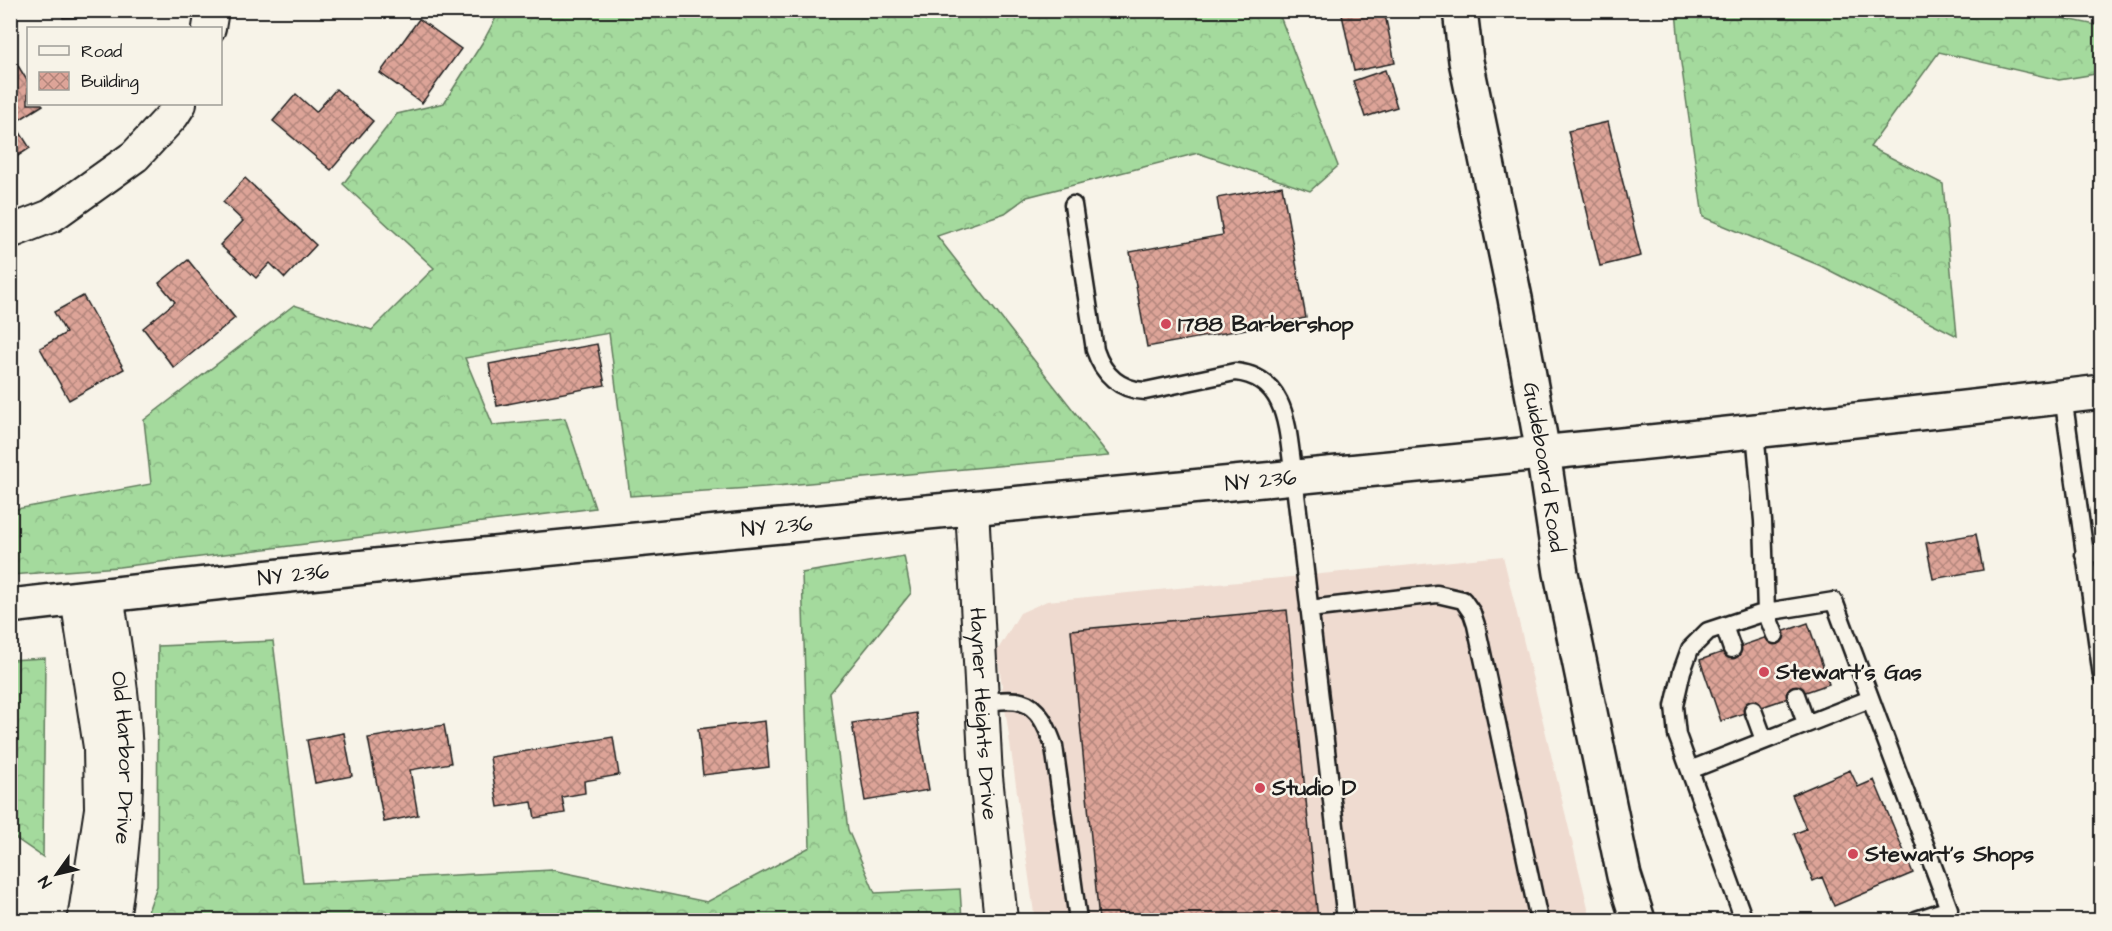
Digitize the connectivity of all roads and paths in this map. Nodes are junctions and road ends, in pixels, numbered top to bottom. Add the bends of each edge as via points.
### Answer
1 (1460, 10) edge
2 (179, 105) edge
3 (1073, 205) dead end
4 (10, 232) edge
5 (2102, 392) edge
6 (2063, 396) junction
7 (1755, 431) junction
8 (1543, 453) junction
9 (1294, 477) junction
10 (972, 507) junction
11 (2102, 552) edge
12 (2084, 555) junction
13 (92, 596) junction
14 (10, 606) edge
15 (1309, 609) junction
16 (1766, 612) junction
17 (1724, 626) junction
18 (1775, 635) dead end
19 (1732, 649) dead end
20 (2102, 676) edge
21 (1796, 695) dead end
22 (1870, 699) junction
23 (982, 702) junction
24 (1753, 710) dead end
25 (1806, 723) junction
26 (1764, 740) junction
27 (1690, 770) junction
28 (84, 921) edge
29 (113, 921) edge
30 (1001, 921) edge
31 (1077, 921) edge
32 (1346, 921) edge
33 (1539, 921) edge
34 (1638, 921) edge
35 (1744, 921) edge
36 (1916, 921) edge

1 - 8 main road, Guideboard Road via 1466,61
2 - 4 street via 135,156 51,216
3 - 9 lane via 1095,350 1099,362 1116,383 1145,391 1235,372 1250,373 1273,389 1282,406
5 - 6 main road, NY 236
6 - 7 main road, NY 236
6 - 12 lane
7 - 8 main road, NY 236
7 - 16 lane
8 - 9 main road, NY 236 / NY 236
8 - 34 main road, Guideboard Road via 1561,573 1624,876
9 - 10 main road, NY 236 / NY 236
9 - 15 lane
10 - 13 main road, NY 236 / NY 236
10 - 23 street, Hayner Heights Drive
11 - 12 lane
12 - 20 lane
13 - 14 main road, NY 236 / NY 236
13 - 28 street, Old Harbor Drive via 101,809
13 - 29 street, Old Harbor Drive via 118,668 126,759 123,850
15 - 32 lane
15 - 33 lane via 1437,594 1463,600 1472,612
16 - 17 lane
16 - 18 lane
16 - 22 lane via 1834,601
17 - 19 lane
17 - 27 lane via 1708,631 1690,649 1682,671 1674,706 1677,735
21 - 25 lane
22 - 25 lane
22 - 36 lane via 1949,909
23 - 30 street, Hayner Heights Drive
23 - 31 lane via 1020,701 1034,710 1046,726 1054,746
24 - 26 lane
25 - 26 lane
26 - 27 lane
27 - 35 lane

